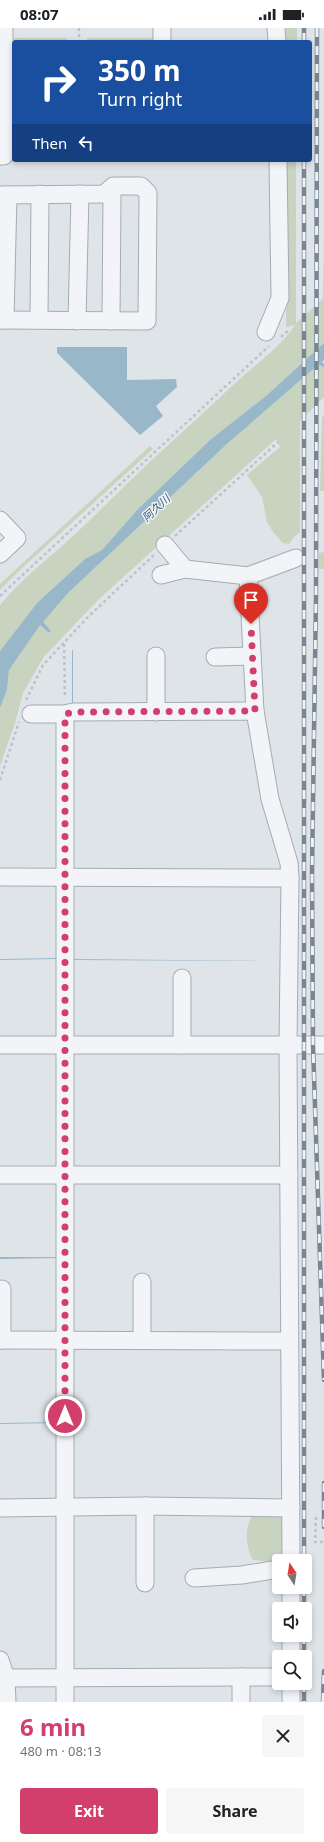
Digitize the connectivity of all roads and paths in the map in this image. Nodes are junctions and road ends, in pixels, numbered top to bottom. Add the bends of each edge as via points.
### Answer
1 (4, 28) edge
2 (78, 28) edge
3 (162, 28) edge
4 (276, 28) edge
5 (78, 40) edge
6 (162, 40) edge
7 (277, 40) edge
8 (6, 53) edge
9 (2, 90) edge
10 (2, 124) edge
11 (0, 156) edge
12 (278, 162) edge
13 (40, 194) junction
14 (80, 194) junction
15 (104, 194) junction
16 (4, 195) edge
17 (3, 320) edge
18 (39, 320) junction
19 (76, 320) junction
20 (111, 321) junction
21 (290, 328) dead end
22 (272, 338) junction
23 (278, 442) dead end
24 (0, 520) edge
25 (165, 545) junction
26 (0, 554) edge
27 (296, 558) dead end
28 (185, 569) junction
29 (161, 576) dead end
30 (248, 576) junction
31 (0, 596) edge
32 (64, 643) junction
33 (156, 656) dead end
34 (252, 656) junction
35 (215, 657) dead end
36 (26, 710) junction
37 (255, 711) junction
38 (156, 712) junction
39 (65, 714) junction
40 (0, 780) edge
41 (0, 877) edge
42 (65, 877) junction
43 (290, 878) junction
44 (182, 978) dead end
45 (0, 1045) edge
46 (65, 1045) junction
47 (182, 1045) junction
48 (288, 1045) junction
49 (324, 1045) edge
50 (289, 1174) junction
51 (0, 1175) edge
52 (65, 1175) junction
53 (142, 1282) dead end
54 (2, 1289) dead end
55 (1, 1340) edge
56 (66, 1340) junction
57 (142, 1340) junction
58 (289, 1341) junction
59 (145, 1506) junction
60 (65, 1507) junction
61 (0, 1508) edge
62 (291, 1508) junction
63 (316, 1517) dead end
64 (324, 1542) edge
65 (291, 1554) edge
66 (272, 1570) edge
67 (194, 1578) dead end
68 (145, 1583) dead end
69 (0, 1660) edge
70 (65, 1677) junction
71 (241, 1677) junction
72 (272, 1677) edge
73 (3, 1678) edge
74 (291, 1690) edge
75 (7, 1702) edge
76 (65, 1702) edge
77 (241, 1702) edge
78 (291, 1702) edge

1 - 8 street
2 - 5 path
3 - 6 street
4 - 7 street
8 - 9 street
9 - 10 street
10 - 11 street via 4,156
12 - 22 street via 280,298
13 - 14 street
13 - 16 street
13 - 18 street
14 - 15 street
14 - 19 street
15 - 20 street via 112,194
15 - 20 street via 113,186 141,186 148,193 147,321
16 - 17 street
17 - 18 street
18 - 19 street
19 - 20 street
21 - 22 path
22 - 31 path
23 - 25 path
24 - 26 street via 17,538
25 - 28 street
25 - 32 path
27 - 30 street
28 - 29 street
28 - 30 street
30 - 34 street
32 - 36 path via 43,665
32 - 39 path
33 - 38 street
34 - 35 street
34 - 37 street
36 - 39 street
36 - 40 path
37 - 38 street
37 - 43 street via 267,786
38 - 39 street
39 - 42 street
41 - 42 street
42 - 43 street
42 - 46 street
43 - 48 street
44 - 47 street
45 - 46 street
46 - 47 street
46 - 52 street
47 - 48 street
48 - 49 street
48 - 50 street
50 - 52 street
50 - 58 street
51 - 52 street
52 - 56 street
53 - 57 street
54 - 55 street
55 - 56 street
56 - 57 street
56 - 60 street
57 - 58 street
58 - 62 street
59 - 60 street
59 - 62 street
59 - 68 street
60 - 61 street
60 - 70 street
62 - 65 street
63 - 64 path via 315,1542
66 - 67 street
69 - 73 street
70 - 71 street
70 - 73 street
70 - 76 street
71 - 72 street
71 - 77 street
73 - 75 street
74 - 78 street

